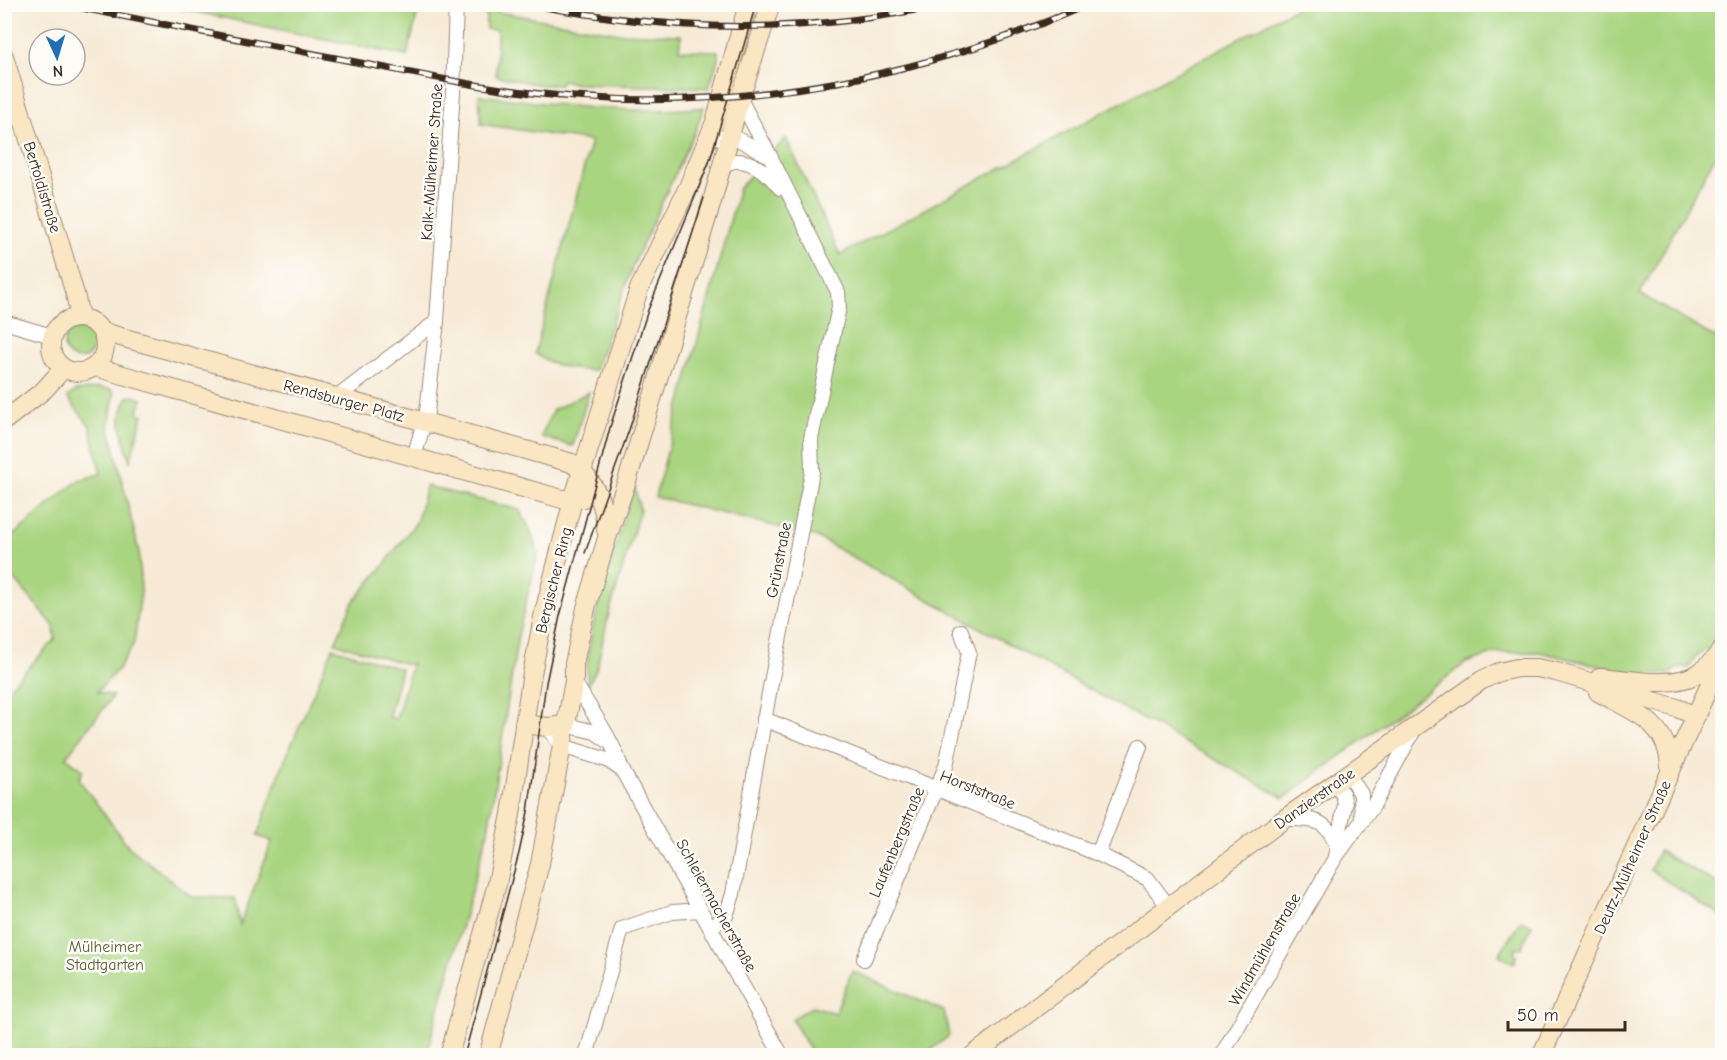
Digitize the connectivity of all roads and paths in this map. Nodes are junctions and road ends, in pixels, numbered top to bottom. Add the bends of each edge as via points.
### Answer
1 (456, 4) edge
2 (748, 4) edge
3 (771, 4) edge
4 (4, 56) edge
5 (740, 99) junction
6 (708, 141) junction
7 (726, 151) junction
8 (770, 156) junction
9 (791, 201) junction
10 (80, 317) junction
11 (437, 321) junction
12 (4, 322) edge
13 (103, 332) junction
14 (52, 336) junction
15 (95, 367) junction
16 (63, 369) junction
17 (336, 398) junction
18 (4, 421) edge
19 (424, 422) junction
20 (414, 457) junction
21 (582, 471) junction
22 (628, 478) junction
23 (599, 495) junction
24 (573, 500) junction
25 (606, 538) junction
26 (961, 631) dead end
27 (1722, 650) edge
28 (1722, 658) edge
29 (1568, 675) junction
30 (574, 681) junction
31 (1696, 716) junction
32 (764, 719) junction
33 (524, 724) junction
34 (566, 725) junction
35 (1416, 726) junction
36 (547, 727) junction
37 (612, 745) junction
38 (562, 746) junction
39 (1140, 746) dead end
40 (622, 770) junction
41 (1671, 770) junction
42 (1342, 778) junction
43 (936, 790) junction
44 (1284, 819) junction
45 (1362, 822) junction
46 (1335, 852) junction
47 (1098, 854) junction
48 (1168, 906) junction
49 (701, 910) junction
50 (711, 927) junction
51 (864, 959) dead end
52 (491, 1055) edge
53 (449, 1056) edge
54 (586, 1056) edge
55 (782, 1056) edge
56 (972, 1056) edge
57 (1221, 1056) edge
58 (1542, 1056) edge

1 - 11 street, Kalk-Mülheimer Straße
2 - 6 street, Bergischer Ring
3 - 5 street
4 - 10 street, Bertoldistraße
5 - 7 street
5 - 8 street, Grünstraße
6 - 7 street, Grünstraße via 717,138
6 - 21 street, Bergischer Ring via 639,289
7 - 8 street via 750,144
7 - 9 street, Grünstraße via 737,161 770,176
7 - 22 street
8 - 9 street, Grünstraße
9 - 32 street, Grünstraße via 838,292 839,306 811,439 812,472
10 - 13 street via 97,324
10 - 14 street via 67,320
11 - 17 street
11 - 19 street, Kalk-Mülheimer Straße
12 - 14 street
13 - 15 street via 105,352
13 - 17 street, Rendsburger Platz
14 - 16 street via 53,356
15 - 16 street via 83,372
15 - 20 street
16 - 18 street via 44,390
17 - 19 street, Rendsburger Platz
19 - 20 street, Kalk-Mülheimer Straße
19 - 21 street, Rendsburger Platz via 572,463
20 - 24 street
21 - 23 street
21 - 24 street, Bergischer Ring
22 - 23 street
22 - 25 street
23 - 24 street
23 - 25 street via 606,513
24 - 33 street, Bergischer Ring via 544,612
25 - 30 street via 586,608
26 - 43 street, Laufenbergstraße via 969,652 946,765
27 - 29 street via 1699,673 1685,679
28 - 31 street, Deutz-Mülheimer Straße
29 - 31 street, Danzierstraße
29 - 35 street, Danzierstraße via 1537,668 1499,672
29 - 41 street via 1657,729 1668,744
30 - 34 street
30 - 37 street, Schleiermacherstraße
31 - 41 street, Deutz-Mülheimer Straße
32 - 43 street, Horststraße
32 - 50 street, Grünstraße via 733,894 726,916
33 - 36 street
33 - 53 street, Bergischer Ring via 497,884
34 - 36 street
34 - 37 street via 595,732
34 - 38 street
35 - 42 street, Danzierstraße
35 - 45 street, Windmühlenstraße
36 - 38 street
37 - 40 street, Schleiermacherstraße
38 - 40 street via 607,760
38 - 52 street via 540,864
39 - 47 street
40 - 49 street, Schleiermacherstraße
41 - 58 street, Deutz-Mülheimer Straße
42 - 44 street, Danzierstraße
42 - 45 street via 1361,794
42 - 46 street, Windmühlenstraße via 1345,804
43 - 47 street, Horststraße
43 - 51 street, Laufenbergstraße
44 - 46 street via 1309,819 1322,824 1332,832
44 - 48 street, Danzierstraße
45 - 46 street, Windmühlenstraße
46 - 57 street, Windmühlenstraße
47 - 48 street, Horststraße via 1148,879
48 - 56 street, Danzierstraße
49 - 50 street, Schleiermacherstraße
49 - 54 street via 672,912 622,929
50 - 55 street, Schleiermacherstraße

